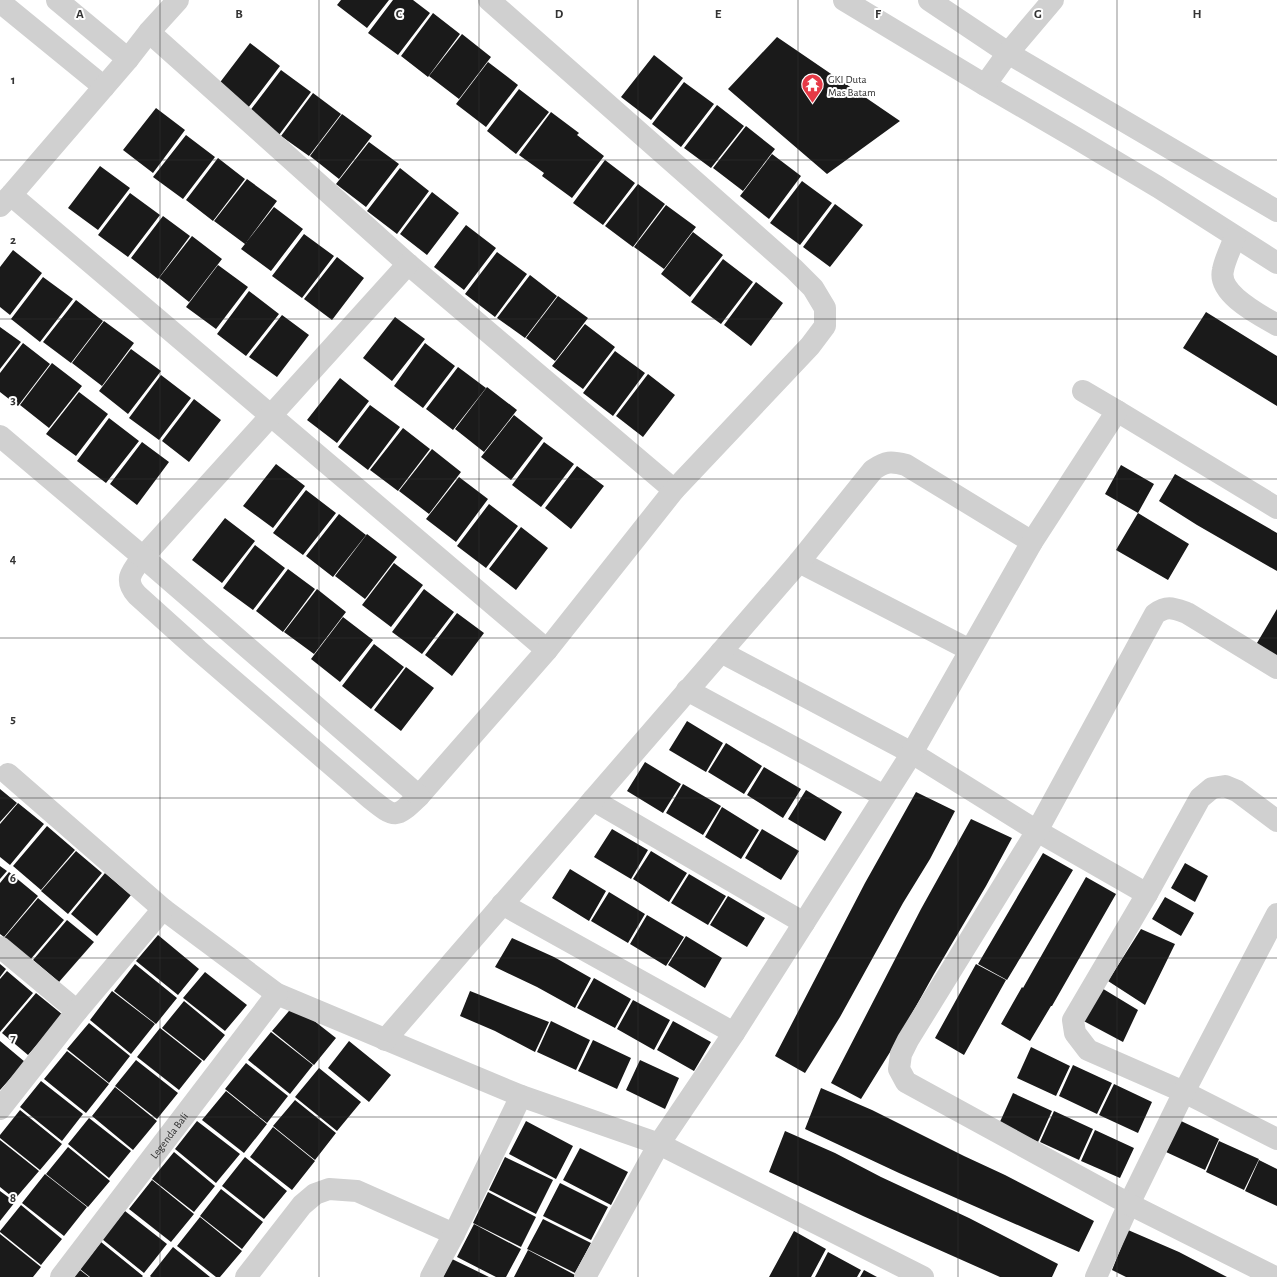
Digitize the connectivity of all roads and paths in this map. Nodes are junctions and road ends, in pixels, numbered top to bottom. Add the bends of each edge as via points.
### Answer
1 (57, 0) edge
2 (178, 0) edge
3 (489, 0) edge
4 (844, 0) edge
5 (929, 0) edge
6 (1053, 0) edge
7 (0, 2) edge
8 (149, 32) junction
9 (1008, 53) junction
10 (128, 59) junction
11 (985, 85) junction
12 (104, 87) junction
13 (6, 201) edge
14 (1277, 211) edge
15 (1235, 237) junction
16 (1277, 263) edge
17 (408, 264) junction
18 (1277, 325) edge
19 (1082, 391) dead end
20 (1118, 411) junction
21 (270, 416) junction
22 (0, 436) edge
23 (674, 490) junction
24 (1277, 508) edge
25 (1032, 542) junction
26 (143, 557) junction
27 (798, 562) junction
28 (547, 650) junction
29 (970, 650) junction
30 (721, 652) junction
31 (1277, 668) edge
32 (687, 690) junction
33 (912, 753) junction
34 (8, 774) dead end
35 (419, 796) junction
36 (884, 796) junction
37 (593, 800) junction
38 (1277, 821) edge
39 (1037, 831) junction
40 (1147, 894) junction
41 (502, 904) junction
42 (163, 909) junction
43 (1277, 914) edge
44 (804, 923) junction
45 (0, 947) edge
46 (277, 994) junction
47 (77, 1011) junction
48 (734, 1033) junction
49 (385, 1040) junction
50 (1184, 1092) junction
51 (521, 1096) junction
52 (0, 1109) edge
53 (1276, 1134) edge
54 (660, 1144) junction
55 (1129, 1204) junction
56 (454, 1234) junction
57 (61, 1277) edge
58 (246, 1277) edge
59 (431, 1277) edge
60 (585, 1277) edge
61 (923, 1277) edge
62 (1096, 1277) edge
63 (1275, 1277) edge

1 - 10 street
2 - 8 street
3 - 23 street via 794,269 813,288 824,308 825,326 810,346
4 - 11 street
5 - 9 street
6 - 9 street
7 - 12 street
8 - 10 street
8 - 17 street
9 - 11 street
9 - 14 street
10 - 12 street
11 - 15 street via 1158,187
12 - 13 street
13 - 21 street
15 - 16 street
15 - 18 street via 1222,271 1224,282 1229,292 1243,304
17 - 21 street
17 - 23 street
19 - 20 street
20 - 24 street
20 - 25 street
21 - 26 street
21 - 28 street
22 - 26 street
23 - 28 street
25 - 27 street via 906,465 893,462 883,463 873,470
25 - 29 street
26 - 35 street
26 - 35 street via 131,572 129,579 132,589 198,650 386,811 392,814 403,811
27 - 29 street
27 - 30 street
28 - 35 street
29 - 33 street
30 - 32 street
30 - 33 street
31 - 39 street via 1187,613 1168,608 1155,614
32 - 36 street
32 - 37 street
33 - 36 street
33 - 39 street
34 - 42 street
36 - 44 street
37 - 41 street
37 - 44 street
38 - 40 street via 1237,791 1225,786 1212,788 1200,798
39 - 40 street
39 - 55 street via 908,1040 901,1054 899,1068 906,1082
40 - 50 street via 1073,1020 1075,1033 1088,1050
41 - 48 street
41 - 49 street
42 - 46 street
42 - 47 street
43 - 50 street
44 - 48 street
45 - 47 street
46 - 49 street
46 - 57 street, Legenda Bali
47 - 52 street
48 - 54 street
49 - 51 street
50 - 53 street
50 - 55 street
51 - 54 street
51 - 56 street
54 - 60 street
54 - 61 street
55 - 62 street
55 - 63 street
56 - 58 street via 357,1191 329,1189 315,1194 302,1205
56 - 59 street

